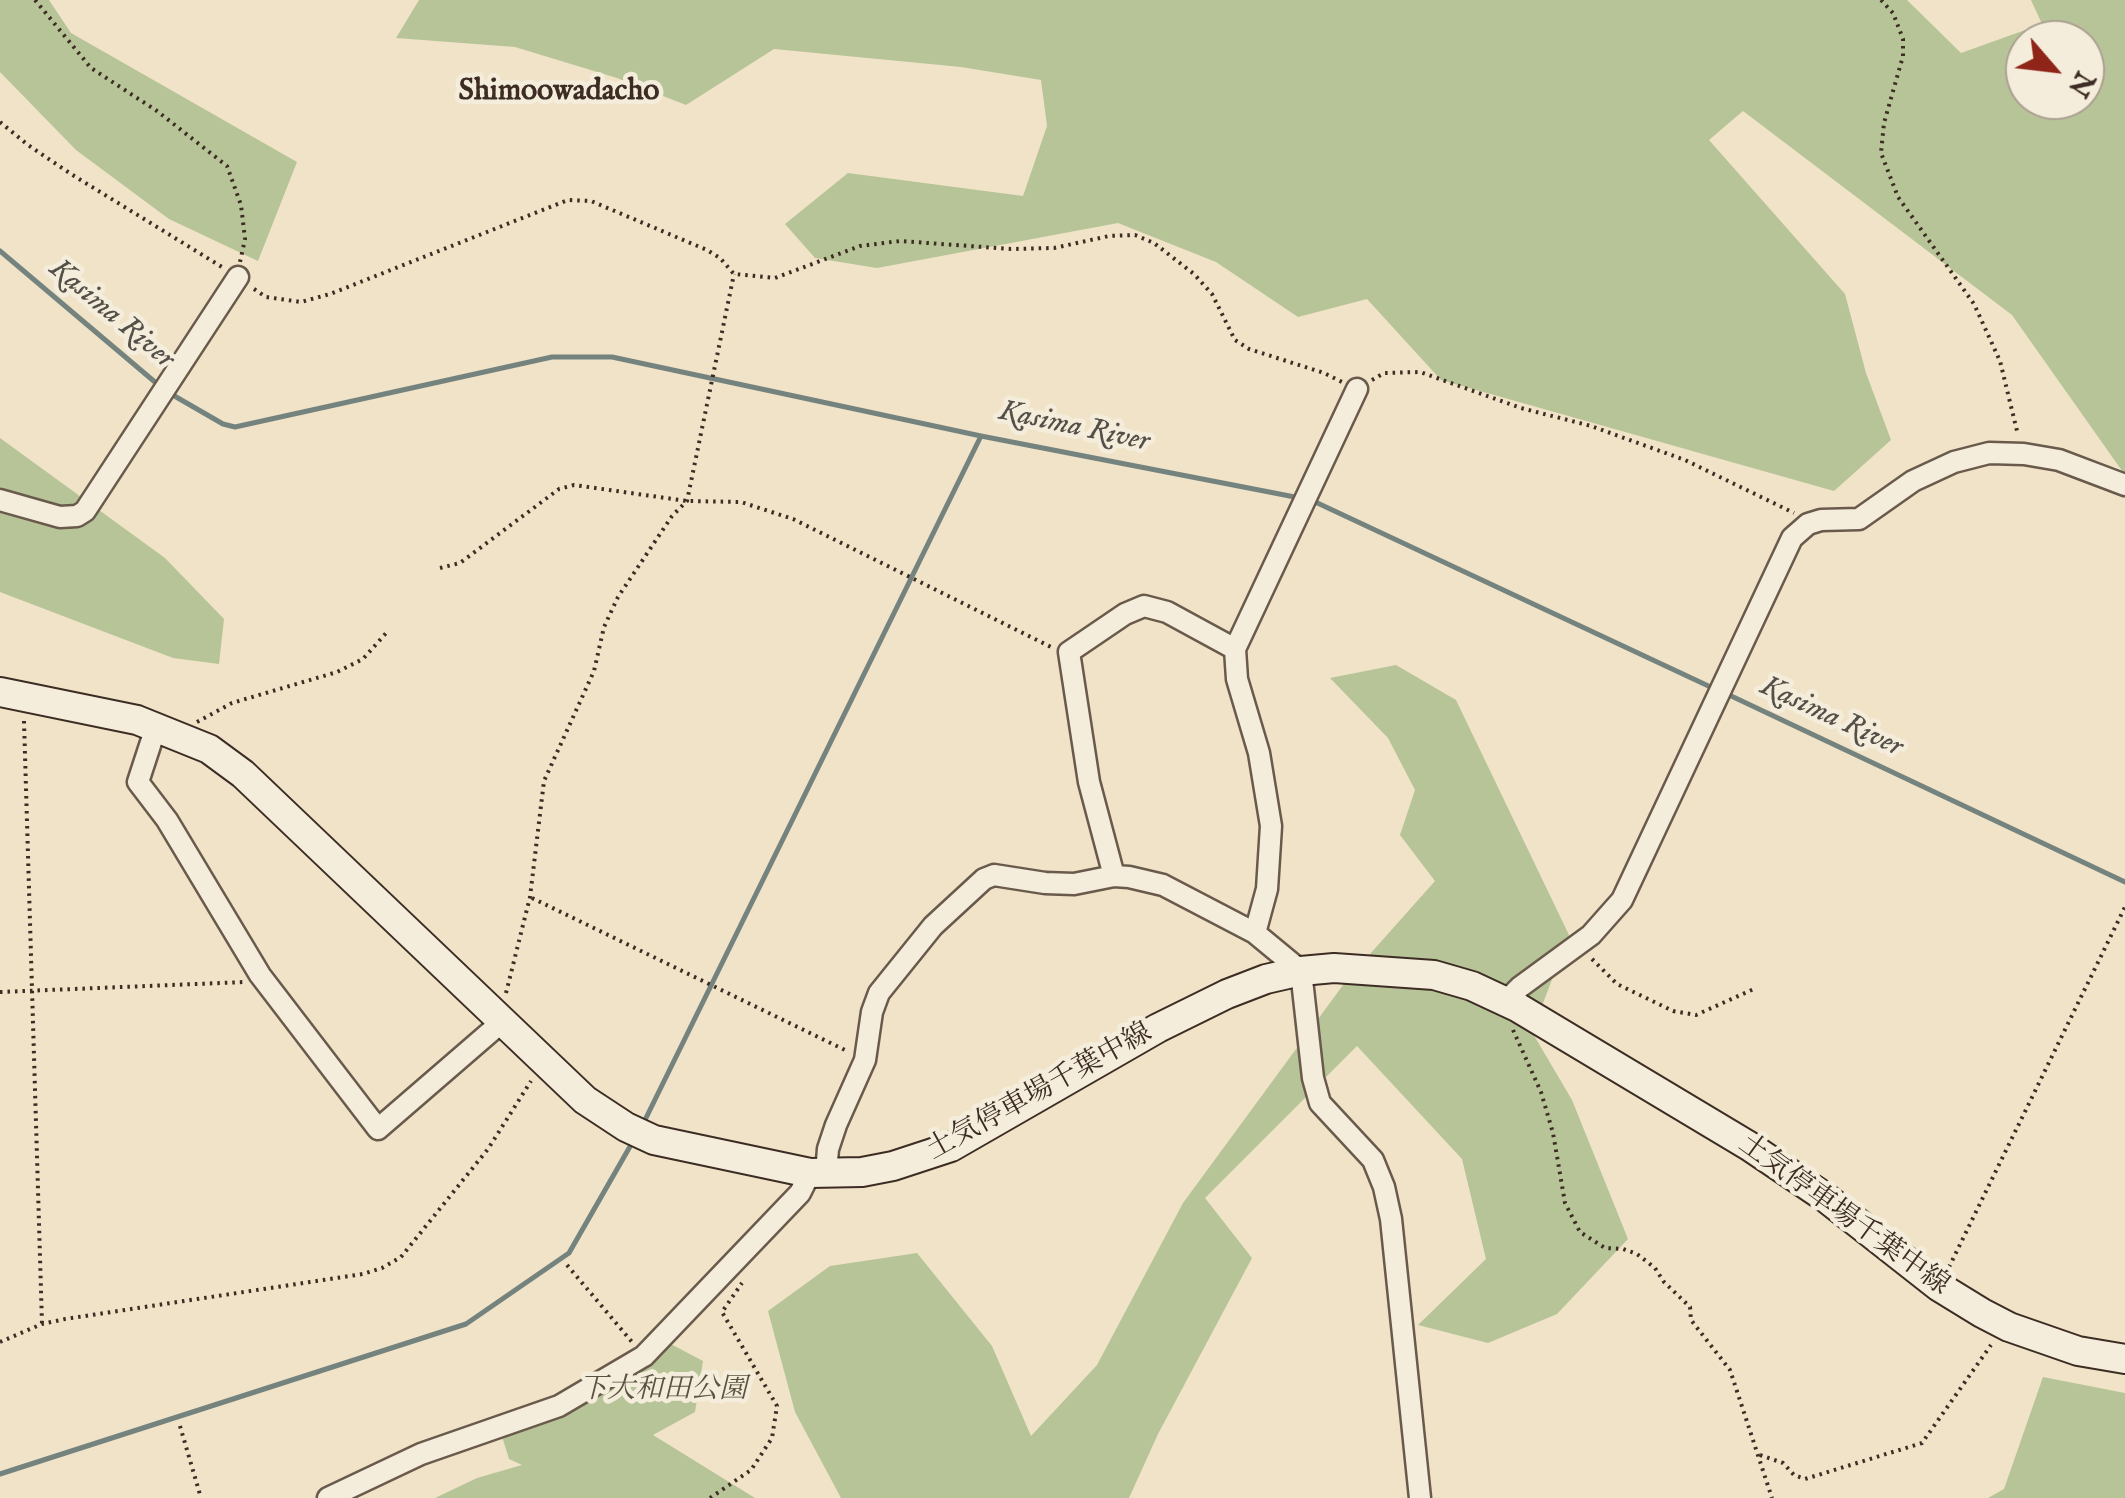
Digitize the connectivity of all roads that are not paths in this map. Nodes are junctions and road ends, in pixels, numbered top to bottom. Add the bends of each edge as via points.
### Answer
1 (238, 276) road end
2 (1356, 389) road end
3 (2125, 484) edge
4 (0, 500) edge
5 (1234, 650) junction
6 (12, 694) edge
7 (167, 731) junction
8 (1114, 876) junction
9 (1255, 934) junction
10 (1301, 971) junction
11 (1511, 1004) junction
12 (499, 1018) junction
13 (818, 1173) junction
14 (2125, 1359) edge
15 (328, 1498) edge
16 (1420, 1498) edge

1 - 4 street via 84,510 60,517
2 - 5 street
3 - 11 street via 2059,460 1989,453 1913,481 1859,519 1813,522 1792,538 1622,900 1606,921 1520,987
5 - 8 street via 1168,612 1144,606 1069,652 1089,782
5 - 9 street via 1271,826 1267,889
6 - 7 main road, 土気停車場千葉中線
7 - 12 main road, 土気停車場千葉中線 via 243,774
7 - 12 street via 138,782 168,820 264,981 378,1129
8 - 9 street via 1163,885
8 - 13 street via 1074,884 994,875 933,926 878,993 865,1060
9 - 10 street
10 - 11 main road, 土気停車場千葉中線 via 1434,975
10 - 13 main road, 土気停車場千葉中線 via 1227,994 1158,1028 951,1147 893,1166
10 - 16 street via 1320,1102 1373,1160 1391,1219
11 - 14 main road, 土気停車場千葉中線 via 1749,1146 1938,1286 2005,1324 2078,1351
12 - 13 main road, 土気停車場千葉中線 via 586,1100 626,1127 654,1140
13 - 15 street via 644,1356 559,1406 420,1454

